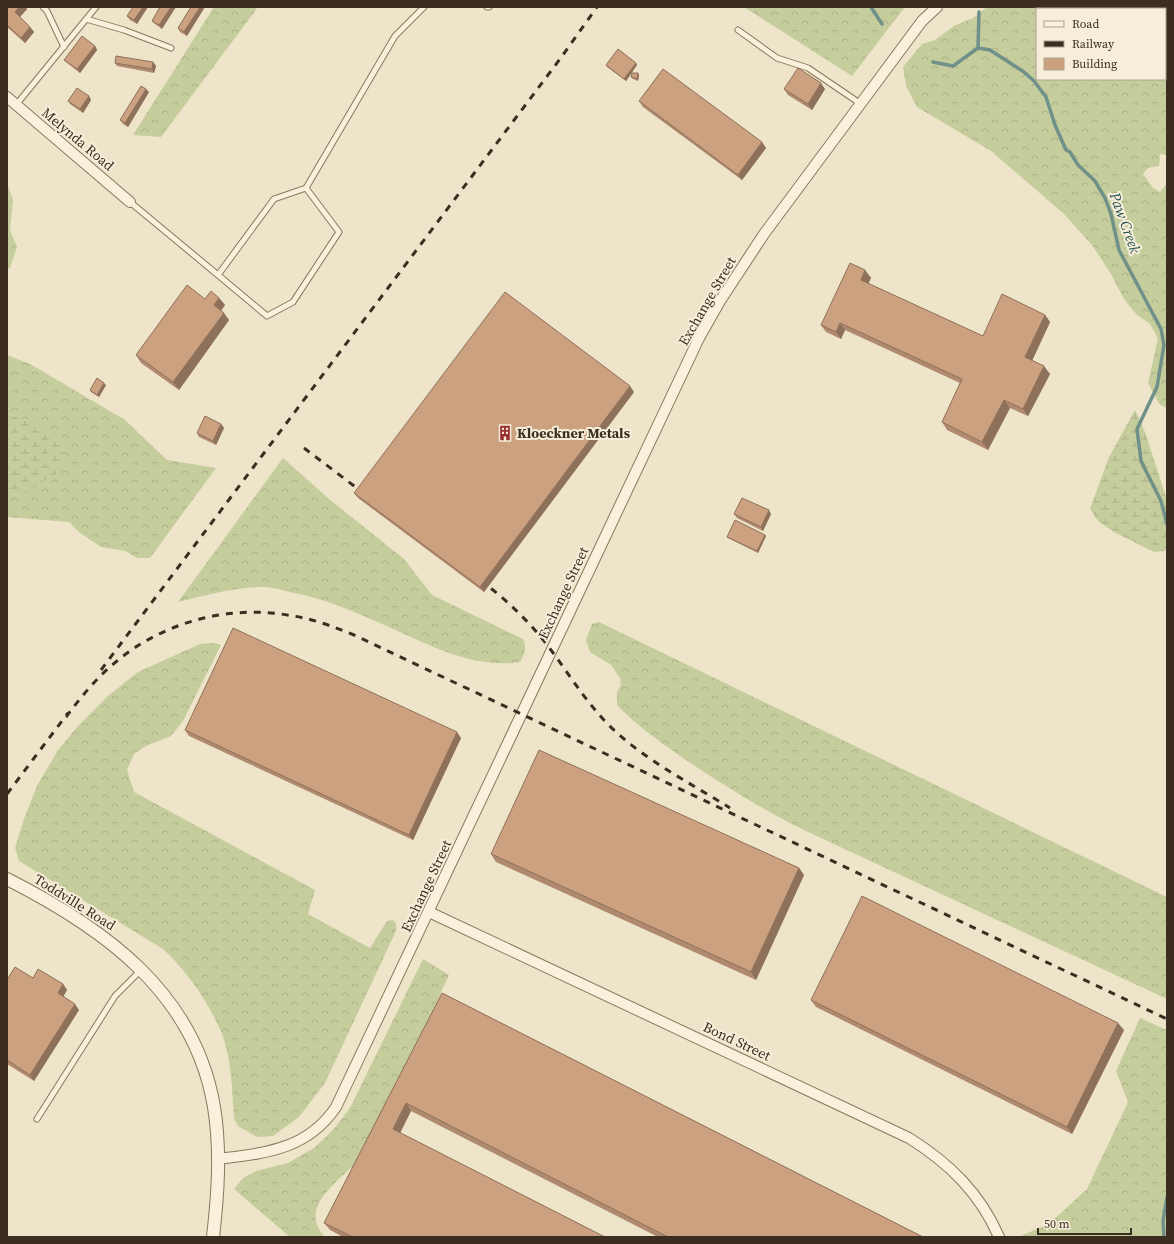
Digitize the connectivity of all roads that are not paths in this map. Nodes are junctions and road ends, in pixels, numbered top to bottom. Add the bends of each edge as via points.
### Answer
1 (43, 7) edge
2 (96, 7) edge
3 (424, 7) edge
4 (937, 7) edge
5 (86, 19) junction
6 (738, 30) dead end
7 (64, 46) junction
8 (171, 48) dead end
9 (7, 97) edge
10 (861, 104) junction
11 (16, 105) junction
12 (306, 188) junction
13 (130, 202) joint
14 (218, 275) junction
15 (7, 880) edge
16 (429, 912) junction
17 (142, 969) junction
18 (37, 1119) dead end
19 (218, 1159) junction
20 (213, 1237) edge
21 (999, 1237) edge

1 - 7 lane
2 - 5 lane
3 - 12 lane via 395,36
4 - 10 street, Exchange Street via 922,21
5 - 7 lane
5 - 8 lane
6 - 10 lane via 777,58 808,68
7 - 11 lane
9 - 11 street, Melynda Road
10 - 16 street, Exchange Street via 764,234 699,338
11 - 13 street, Melynda Road
12 - 14 lane via 274,199
12 - 14 lane via 339,232 293,302 267,316
13 - 14 lane
15 - 17 street, Toddville Road via 75,916 110,941
16 - 19 street, Exchange Street via 331,1115 311,1133 285,1148
16 - 21 street, Bond Street via 909,1138 942,1160 962,1179 979,1200
17 - 18 lane via 115,996
17 - 19 street, Toddville Road via 187,1027 198,1050 215,1108
19 - 20 street, Toddville Road

